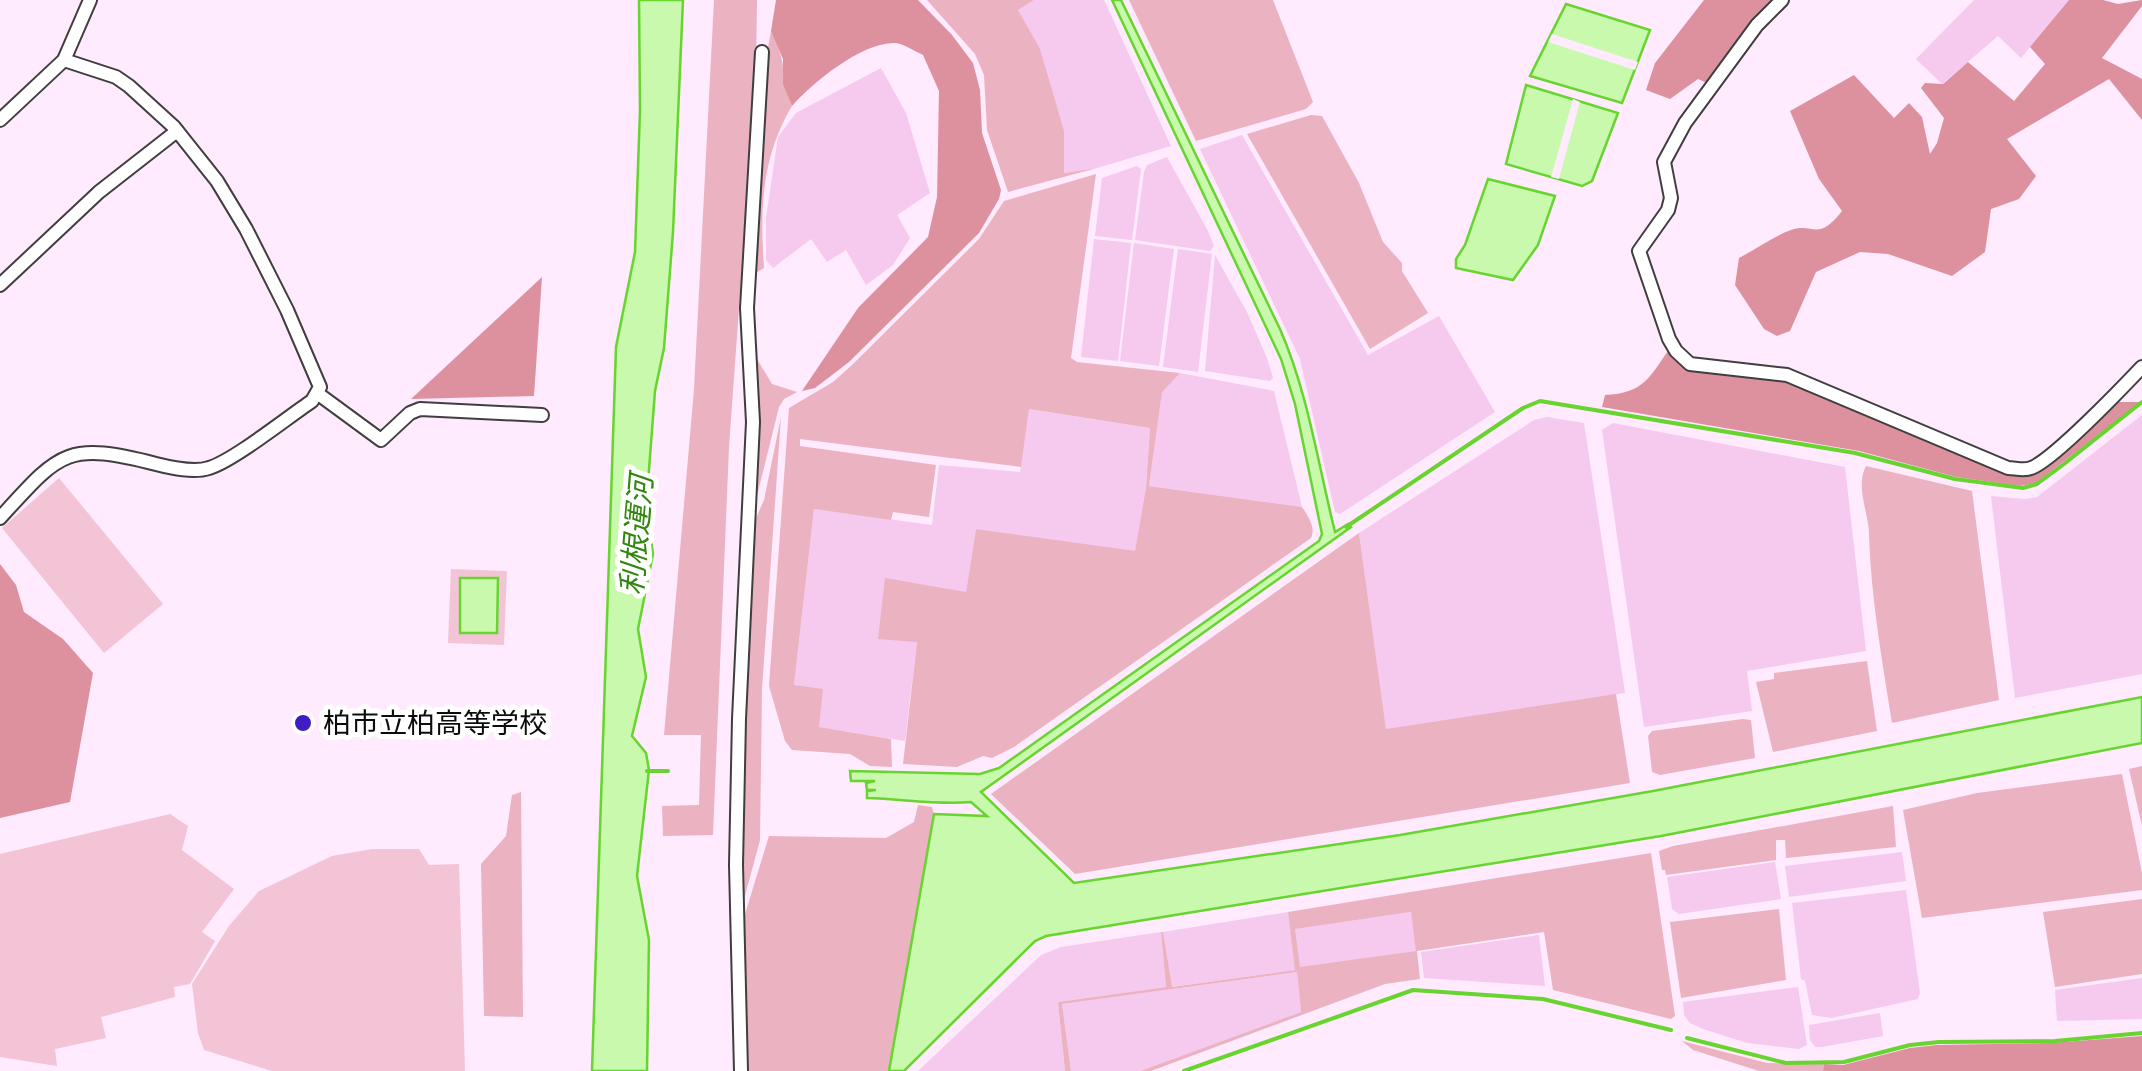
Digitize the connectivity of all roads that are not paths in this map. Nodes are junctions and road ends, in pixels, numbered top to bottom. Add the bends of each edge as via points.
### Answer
1 (90, 0) edge
2 (1782, 0) edge
3 (762, 52) dead end
4 (64, 60) junction
5 (0, 120) edge
6 (177, 131) junction
7 (0, 285) edge
8 (2142, 367) edge
9 (317, 393) junction
10 (542, 415) dead end
11 (0, 518) edge
12 (740, 1071) edge

1 - 4 street
2 - 8 street via 1685,123 1664,162 1668,210 1640,251 1682,359 1703,368 1787,375 2026,470
3 - 12 street via 747,308 753,422 738,719
4 - 5 street
4 - 6 street via 116,78
6 - 7 street
6 - 9 street via 246,229 316,374
9 - 10 street via 381,440 420,409
9 - 11 street via 209,469 165,467 99,451 67,456 42,472

